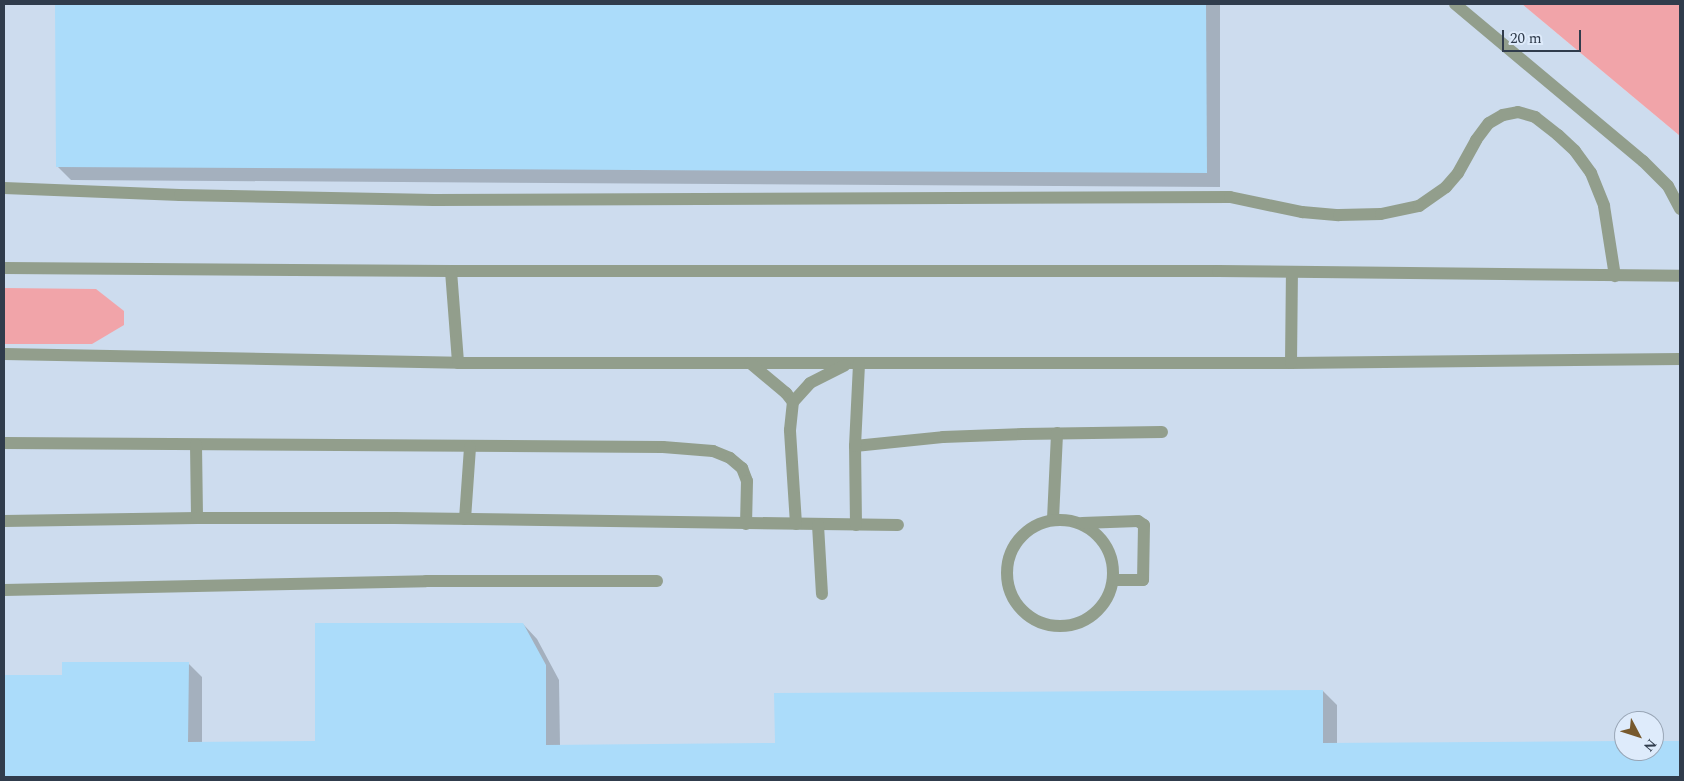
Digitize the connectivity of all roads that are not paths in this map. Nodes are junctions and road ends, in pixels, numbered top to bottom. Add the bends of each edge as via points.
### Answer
1 (1455, 4) edge
2 (4, 188) edge
3 (1680, 209) edge
4 (4, 268) edge
5 (451, 271) junction
6 (1292, 272) junction
7 (1615, 276) junction
8 (1680, 276) edge
9 (4, 354) edge
10 (1680, 359) edge
11 (458, 363) junction
12 (750, 363) junction
13 (855, 363) junction
14 (1291, 363) junction
15 (793, 402) junction
16 (1162, 432) dead end
17 (1057, 433) junction
18 (4, 443) edge
19 (196, 446) junction
20 (856, 446) junction
21 (470, 447) junction
22 (197, 518) junction
23 (465, 519) junction
24 (1053, 519) junction
25 (4, 521) edge
26 (1082, 523) junction
27 (746, 524) junction
28 (796, 524) junction
29 (818, 524) junction
30 (856, 524) junction
31 (898, 525) dead end
32 (1113, 580) junction
33 (657, 581) dead end
34 (4, 590) edge
35 (822, 594) dead end

1 - 3 lane via 1643,161 1668,186
2 - 7 lane via 434,200 1230,197 1302,212 1381,214 1419,206 1446,187 1489,123 1503,115 1518,112 1535,117 1558,135 1575,150 1591,173 1604,206
4 - 5 lane
5 - 6 lane
5 - 11 lane
6 - 7 lane
6 - 14 lane
7 - 8 lane
9 - 11 lane
10 - 14 lane
11 - 12 lane
12 - 13 lane
12 - 15 lane
13 - 14 lane
13 - 15 lane via 819,377
13 - 20 lane
15 - 28 lane via 790,430
16 - 17 lane
17 - 20 lane via 943,437
17 - 24 lane
18 - 19 lane
19 - 21 lane
19 - 22 lane
20 - 30 lane
21 - 23 lane
21 - 27 lane via 662,447 713,451 730,458 742,468 747,481
22 - 23 lane
22 - 25 lane
23 - 27 lane
24 - 26 lane
24 - 32 lane via 1027,531 1016,541 1010,554 1007,582 1018,607 1041,623 1068,626 1093,615 1103,604
26 - 32 lane via 1104,542 1111,555
26 - 32 lane via 1138,521 1144,525 1143,580
27 - 28 lane
28 - 29 lane
29 - 30 lane
29 - 35 lane
30 - 31 lane
33 - 34 lane via 426,581

